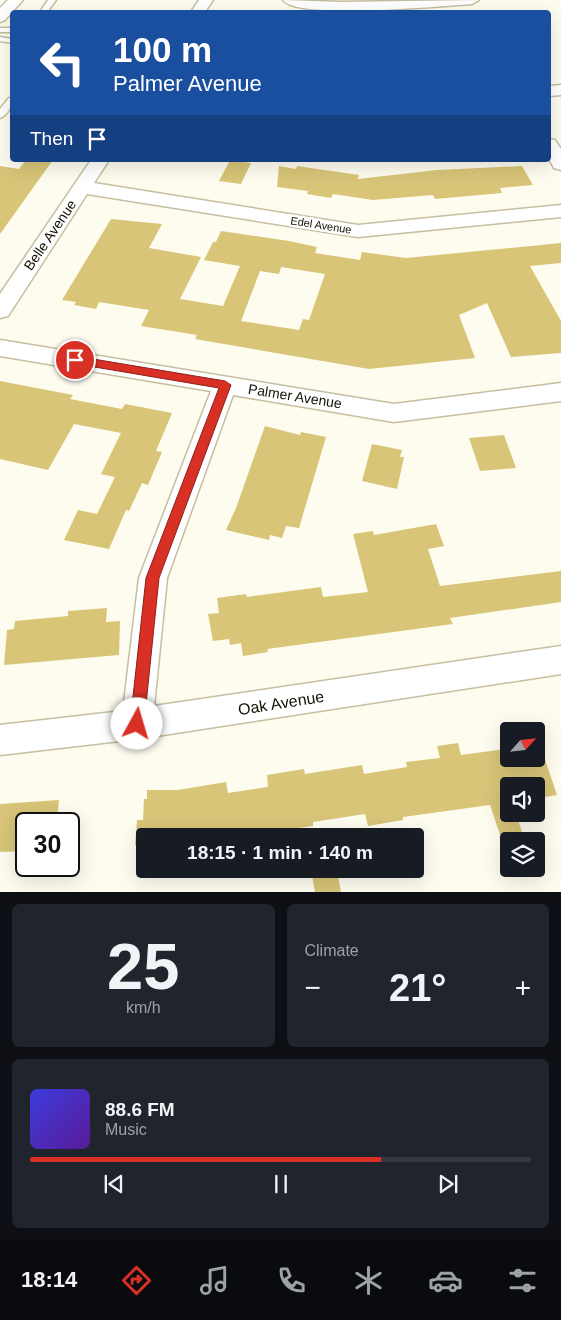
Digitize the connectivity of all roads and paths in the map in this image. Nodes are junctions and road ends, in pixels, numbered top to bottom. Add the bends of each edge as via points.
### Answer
1 (16, 0) edge
2 (290, 0) edge
3 (466, 3) edge
4 (0, 16) edge
5 (10, 102) edge
6 (0, 115) edge
7 (551, 147) edge
8 (99, 162) edge
9 (561, 164) edge
10 (82, 187) junction
11 (561, 211) edge
12 (0, 311) edge
13 (0, 348) edge
14 (225, 385) junction
15 (561, 392) edge
16 (561, 660) edge
17 (137, 724) junction
18 (0, 740) edge

1 - 4 street
2 - 3 street via 341,7
5 - 6 lane
7 - 9 street
8 - 10 street, Belle Avenue
10 - 11 street, Edel Avenue via 358,231
10 - 12 street, Belle Avenue
13 - 14 street, Palmer Avenue
14 - 15 street, Palmer Avenue via 394,413
14 - 17 street via 153,578
16 - 17 street, Oak Avenue
17 - 18 street, Oak Avenue

